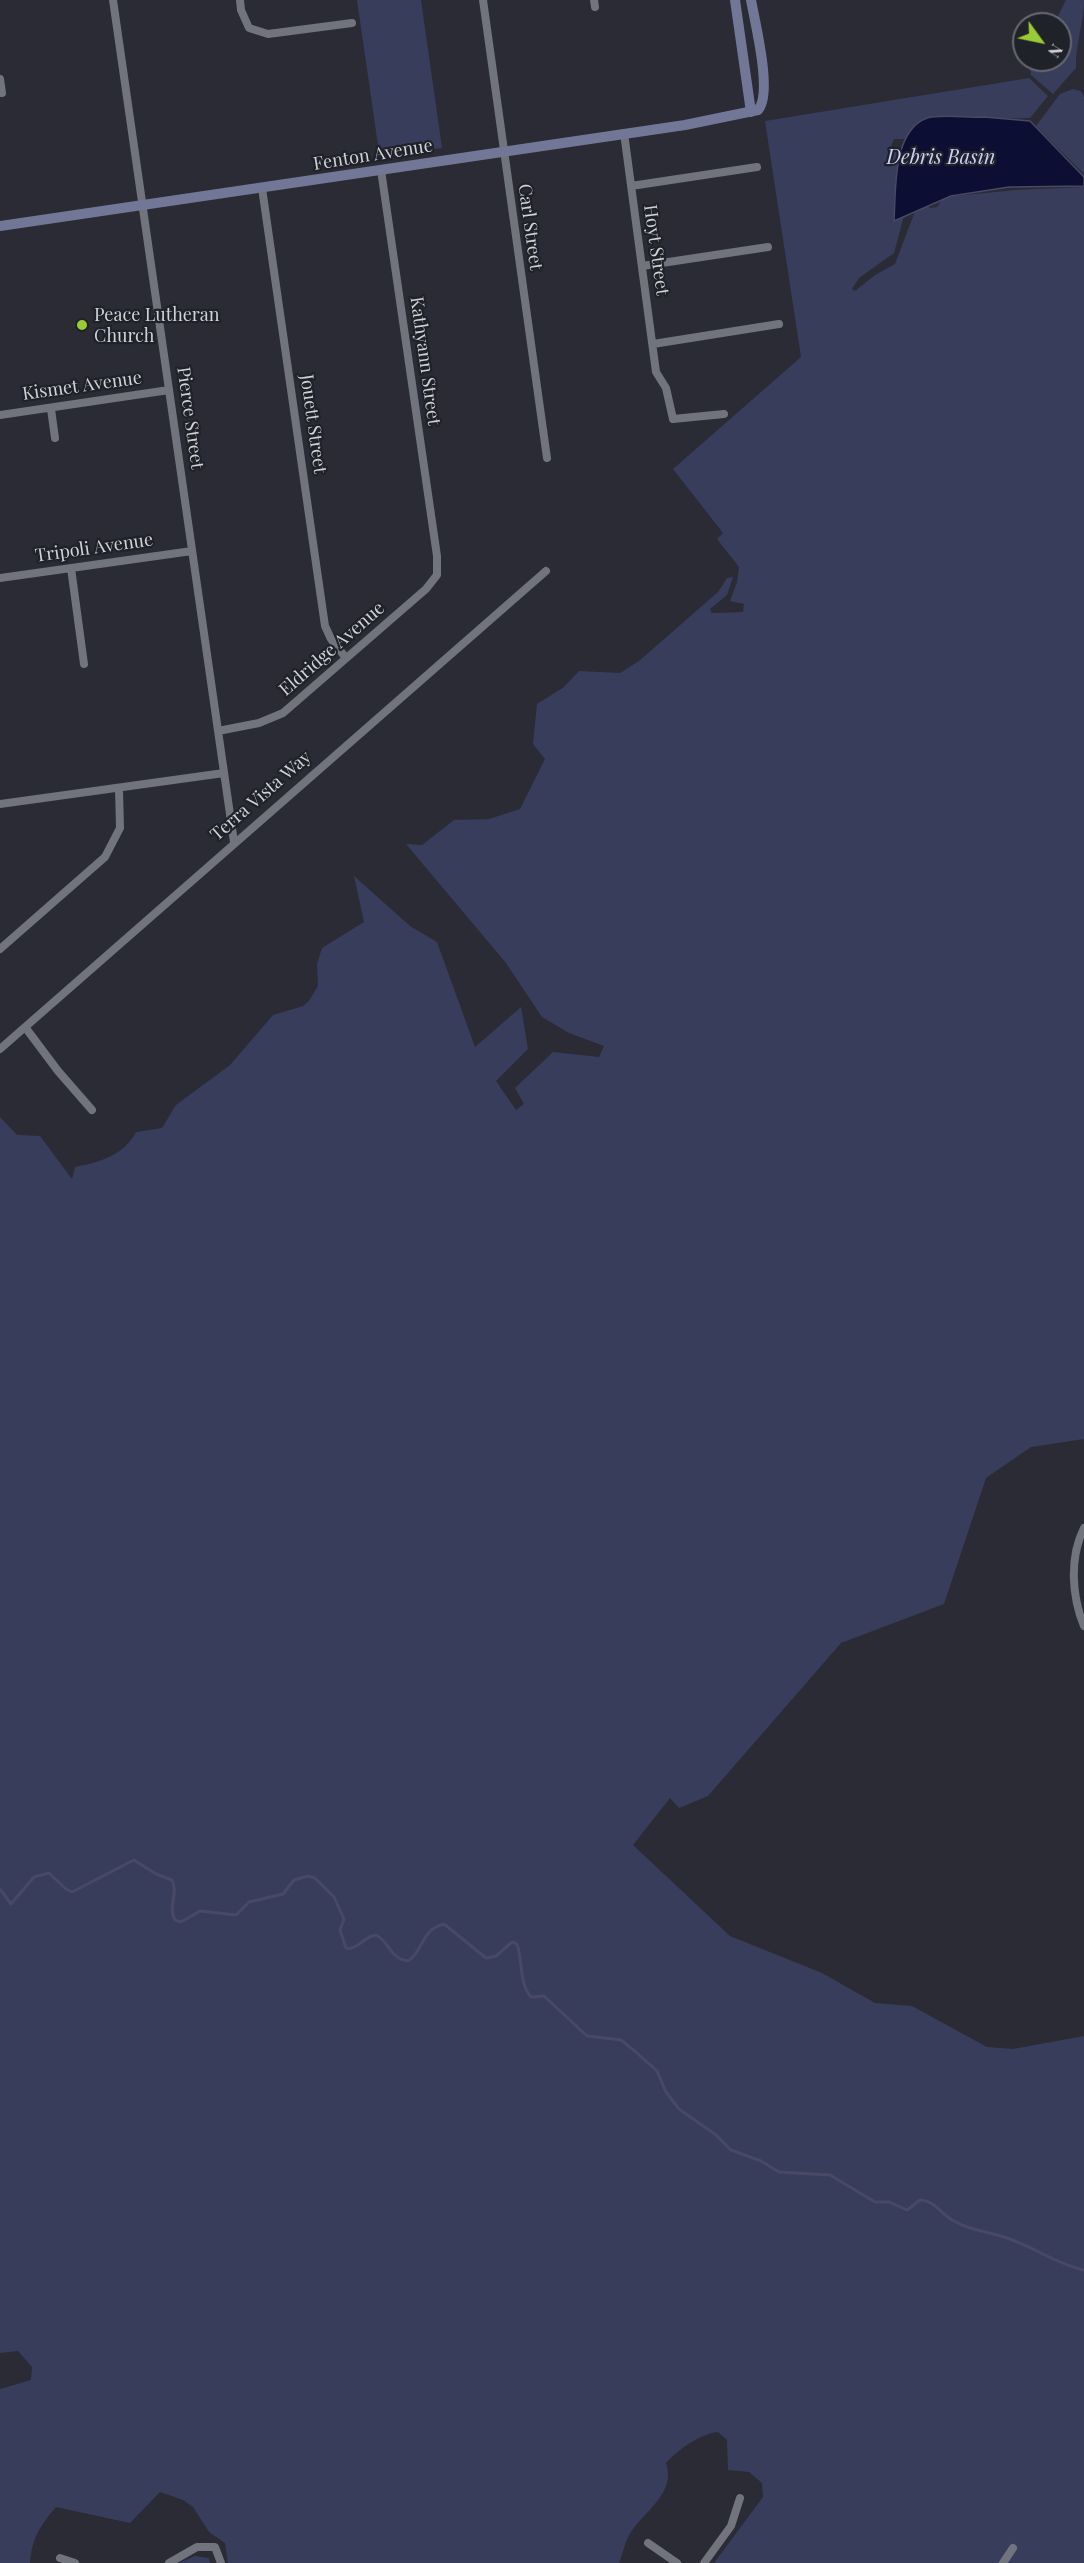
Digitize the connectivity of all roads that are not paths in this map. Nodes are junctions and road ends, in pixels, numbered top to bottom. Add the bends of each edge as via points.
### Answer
1 (112, 0) edge
2 (240, 0) edge
3 (483, 0) edge
4 (735, 0) edge
5 (751, 0) edge
6 (352, 23) dead end
7 (0, 79) edge
8 (2, 93) dead end
9 (751, 112) junction
10 (624, 134) junction
11 (502, 152) junction
12 (757, 167) dead end
13 (381, 170) junction
14 (631, 186) junction
15 (262, 188) junction
16 (142, 205) junction
17 (0, 226) edge
18 (768, 246) dead end
19 (642, 266) junction
20 (779, 324) dead end
21 (653, 344) junction
22 (169, 390) junction
23 (51, 409) junction
24 (724, 414) dead end
25 (0, 415) edge
26 (55, 438) dead end
27 (547, 458) dead end
28 (192, 551) junction
29 (437, 556) joint
30 (71, 568) junction
31 (546, 571) dead end
32 (0, 578) edge
33 (346, 658) junction
34 (84, 664) dead end
35 (218, 731) junction
36 (224, 773) junction
37 (119, 789) junction
38 (0, 804) edge
39 (234, 842) junction
40 (0, 949) edge
41 (25, 1027) junction
42 (0, 1049) edge
43 (93, 1110) dead end
44 (1084, 1528) edge
45 (1084, 1626) edge
46 (740, 2498) dead end
47 (648, 2543) dead end
48 (1013, 2548) dead end
49 (60, 2558) dead end
50 (75, 2563) edge
51 (169, 2563) edge
52 (221, 2563) edge
53 (676, 2563) edge
54 (704, 2563) edge
55 (1003, 2563) edge

1 - 16 street, Pierce Street
2 - 6 street via 249,28 268,34
3 - 11 street, Carl Street
4 - 9 street
5 - 9 street via 764,94 761,107
7 - 8 street
9 - 10 street, Fenton Avenue
10 - 11 street, Fenton Avenue
10 - 14 street, Hoyt Street
11 - 13 street, Fenton Avenue
11 - 27 street, Carl Street
12 - 14 street
13 - 15 street, Fenton Avenue
13 - 29 street, Kathyann Street
14 - 19 street, Hoyt Street
15 - 16 street, Fenton Avenue
15 - 33 street, Jouett Street via 325,626
16 - 17 street, Fenton Avenue
16 - 22 street, Pierce Street
18 - 19 street
19 - 21 street, Hoyt Street
20 - 21 street
21 - 24 street, Hoyt Street via 656,372 666,388 673,419
22 - 23 street, Kismet Avenue
22 - 28 street, Pierce Street
23 - 25 street, Kismet Avenue
23 - 26 street
28 - 30 street, Tripoli Avenue
28 - 35 street, Pierce Street
29 - 33 street, Eldridge Avenue via 437,575 426,589
30 - 32 street, Tripoli Avenue
30 - 34 street
31 - 39 street, Terra Vista Way
33 - 35 street, Eldridge Avenue via 283,713 259,723
35 - 36 street, Pierce Street
36 - 37 street
36 - 39 street, Pierce Street
37 - 38 street
37 - 40 street via 120,828 105,857
39 - 41 street, Terra Vista Way
41 - 42 street, Terra Vista Way
41 - 43 street
44 - 45 street via 1073,1578 1077,1610
46 - 54 street via 731,2526
47 - 53 street
48 - 55 street
49 - 50 street
51 - 52 street via 197,2547 215,2547

